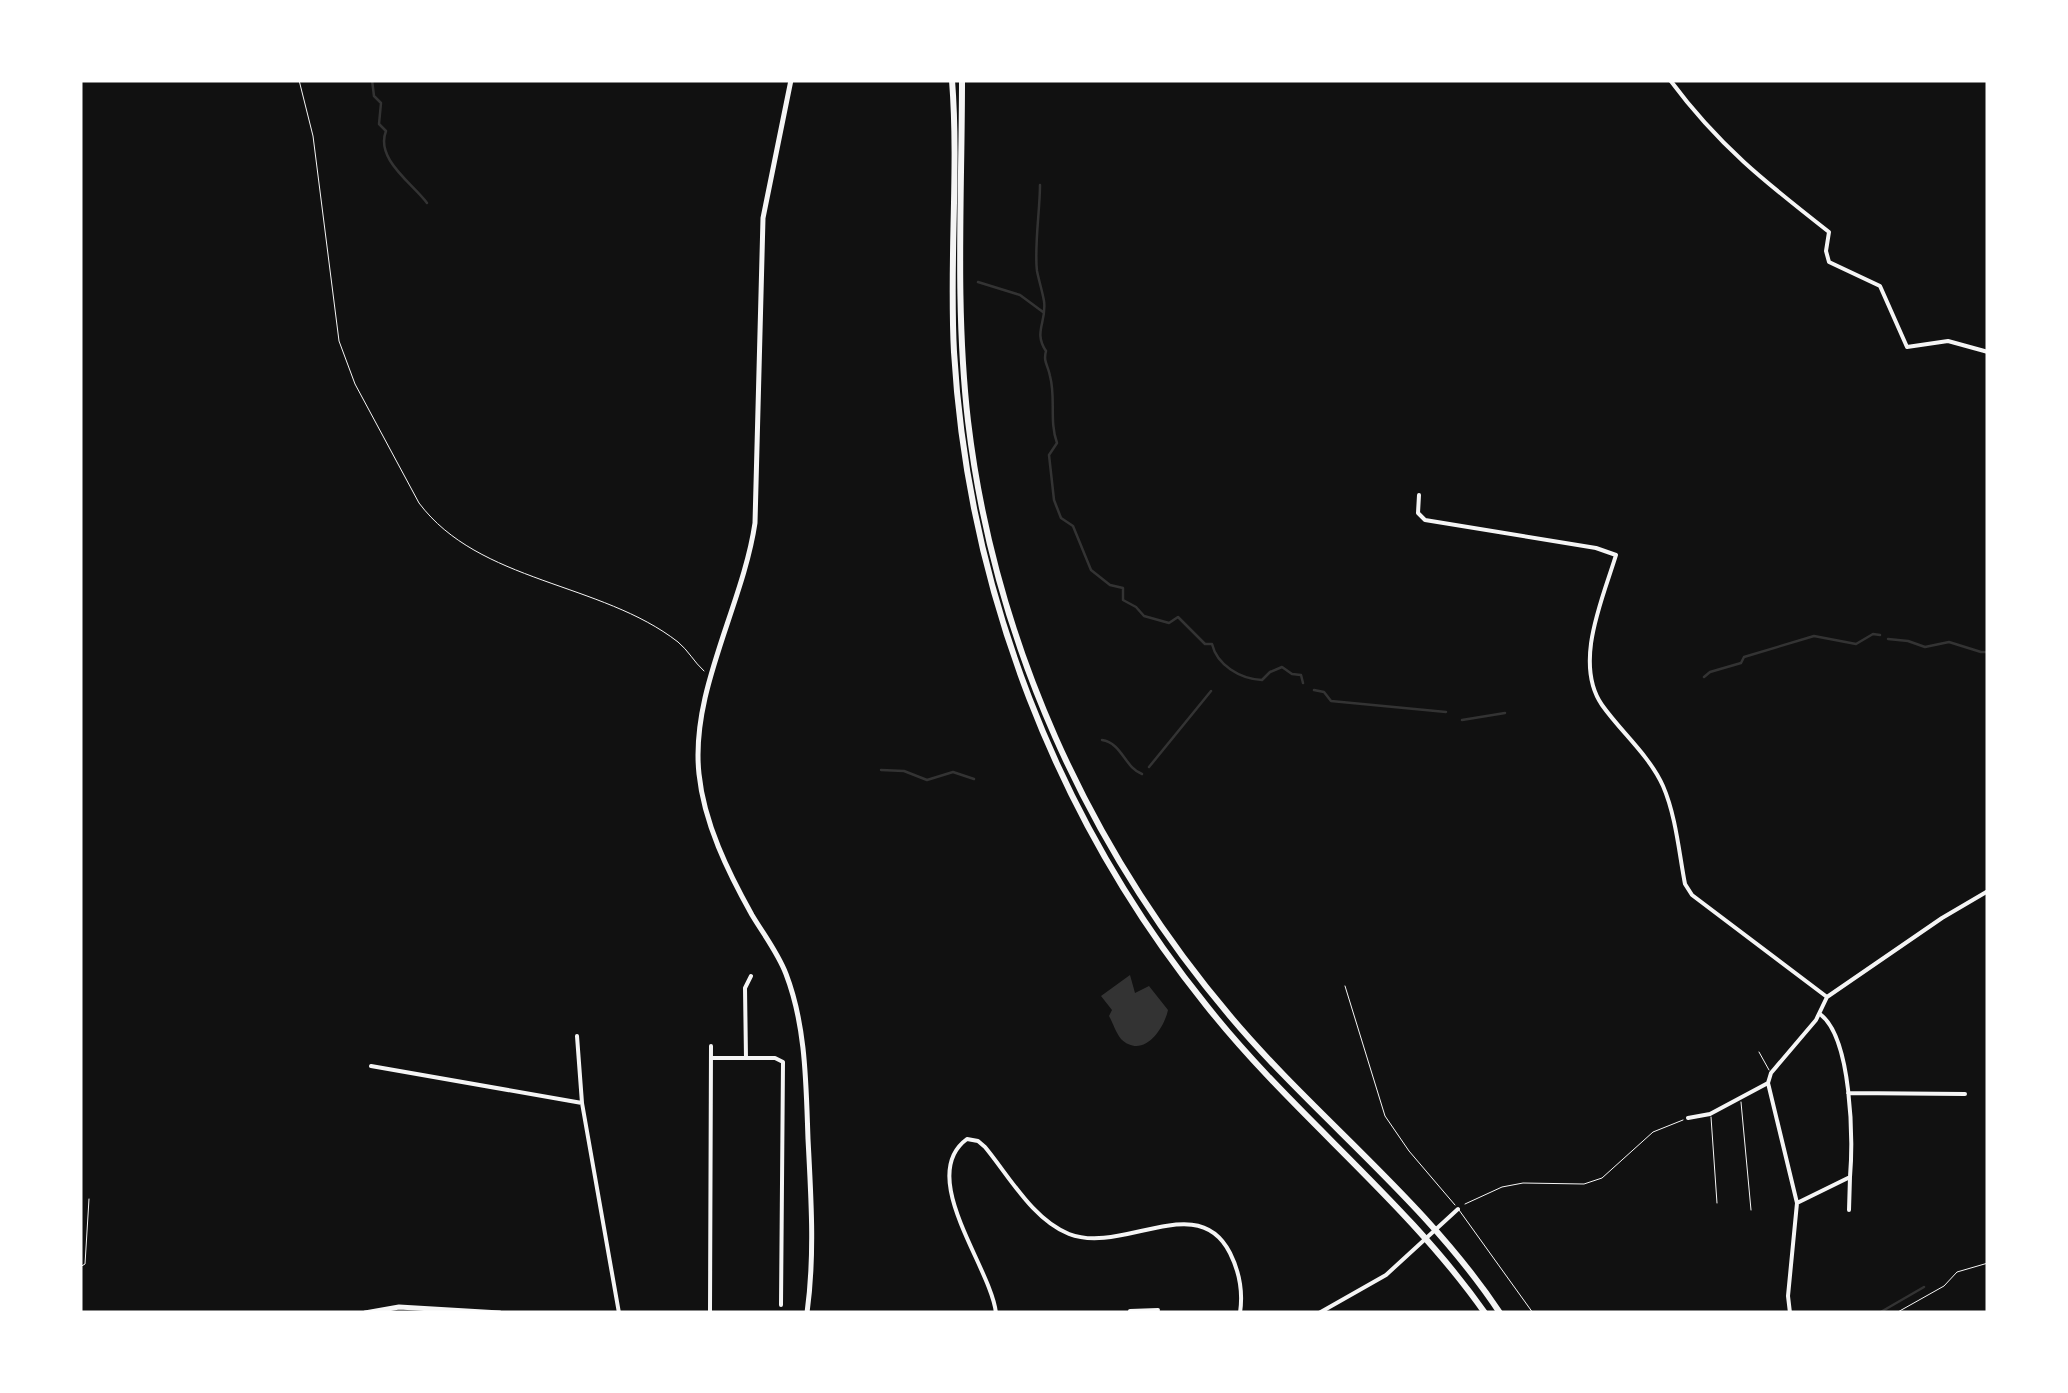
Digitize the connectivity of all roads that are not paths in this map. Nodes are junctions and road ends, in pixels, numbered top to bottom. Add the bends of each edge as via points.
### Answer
1 (791, 80) edge
2 (952, 80) edge
3 (962, 80) edge
4 (1670, 80) edge
5 (1988, 352) edge
6 (1419, 495) dead end
7 (1988, 892) edge
8 (751, 976) dead end
9 (1345, 986) dead end
10 (1827, 997) junction
11 (1820, 1014) junction
12 (577, 1036) dead end
13 (711, 1046) dead end
14 (1758, 1052) dead end
15 (712, 1058) junction
16 (746, 1058) junction
17 (371, 1066) dead end
18 (1770, 1073) junction
19 (1768, 1083) junction
20 (1848, 1093) junction
21 (1965, 1094) dead end
22 (1740, 1099) junction
23 (582, 1103) junction
24 (1710, 1114) junction
25 (1688, 1118) road end
26 (1850, 1177) junction
27 (89, 1199) dead end
28 (1717, 1202) dead end
29 (1797, 1203) junction
30 (1458, 1209) junction
31 (1751, 1210) dead end
32 (1849, 1210) dead end
33 (1988, 1263) edge
34 (80, 1267) edge
35 (781, 1305) dead end
36 (1158, 1310) dead end
37 (1130, 1312) edge
38 (365, 1313) edge
39 (500, 1313) edge
40 (620, 1313) edge
41 (710, 1313) edge
42 (807, 1313) edge
43 (996, 1313) edge
44 (1093, 1313) edge
45 (1240, 1313) edge
46 (1320, 1313) edge
47 (1485, 1313) edge
48 (1500, 1313) edge
49 (1533, 1313) edge
50 (1790, 1313) edge
51 (1896, 1313) edge

1 - 42 main road via 763,218 755,523 703,713 699,771 706,810 781,962 799,1020 813,1240
2 - 47 highway via 954,341 962,432 998,607 1046,741 1115,876 1185,979 1422,1234
3 - 48 highway via 961,305 974,463 1008,612 1058,744 1126,875 1168,939 1271,1062 1444,1241
4 - 5 street via 1744,166 1829,232 1829,262 1880,286 1908,347 1948,342
6 - 10 street via 1418,514 1425,520 1616,555 1592,639 1594,690 1664,788 1685,884
7 - 10 street
8 - 16 street via 745,988
9 - 30 lane via 1384,1116
10 - 11 street
11 - 18 street
11 - 20 street via 1842,1059
12 - 23 street
13 - 15 street
14 - 18 lane
15 - 16 street
15 - 41 street
16 - 35 street via 783,1062
17 - 23 street
18 - 19 street
19 - 22 street
19 - 29 street
20 - 21 street
20 - 26 street
22 - 24 street
22 - 31 lane
23 - 40 street
24 - 25 street
24 - 28 lane
26 - 29 street
26 - 32 street
27 - 34 lane
29 - 50 street
30 - 46 street via 1386,1276
30 - 49 lane
33 - 51 lane via 1958,1272
36 - 37 street
37 - 44 street
38 - 39 main road via 399,1307
43 - 45 street via 949,1182 950,1157 967,1139 986,1147 1036,1211 1068,1234 1112,1240 1178,1222 1207,1228 1233,1261

